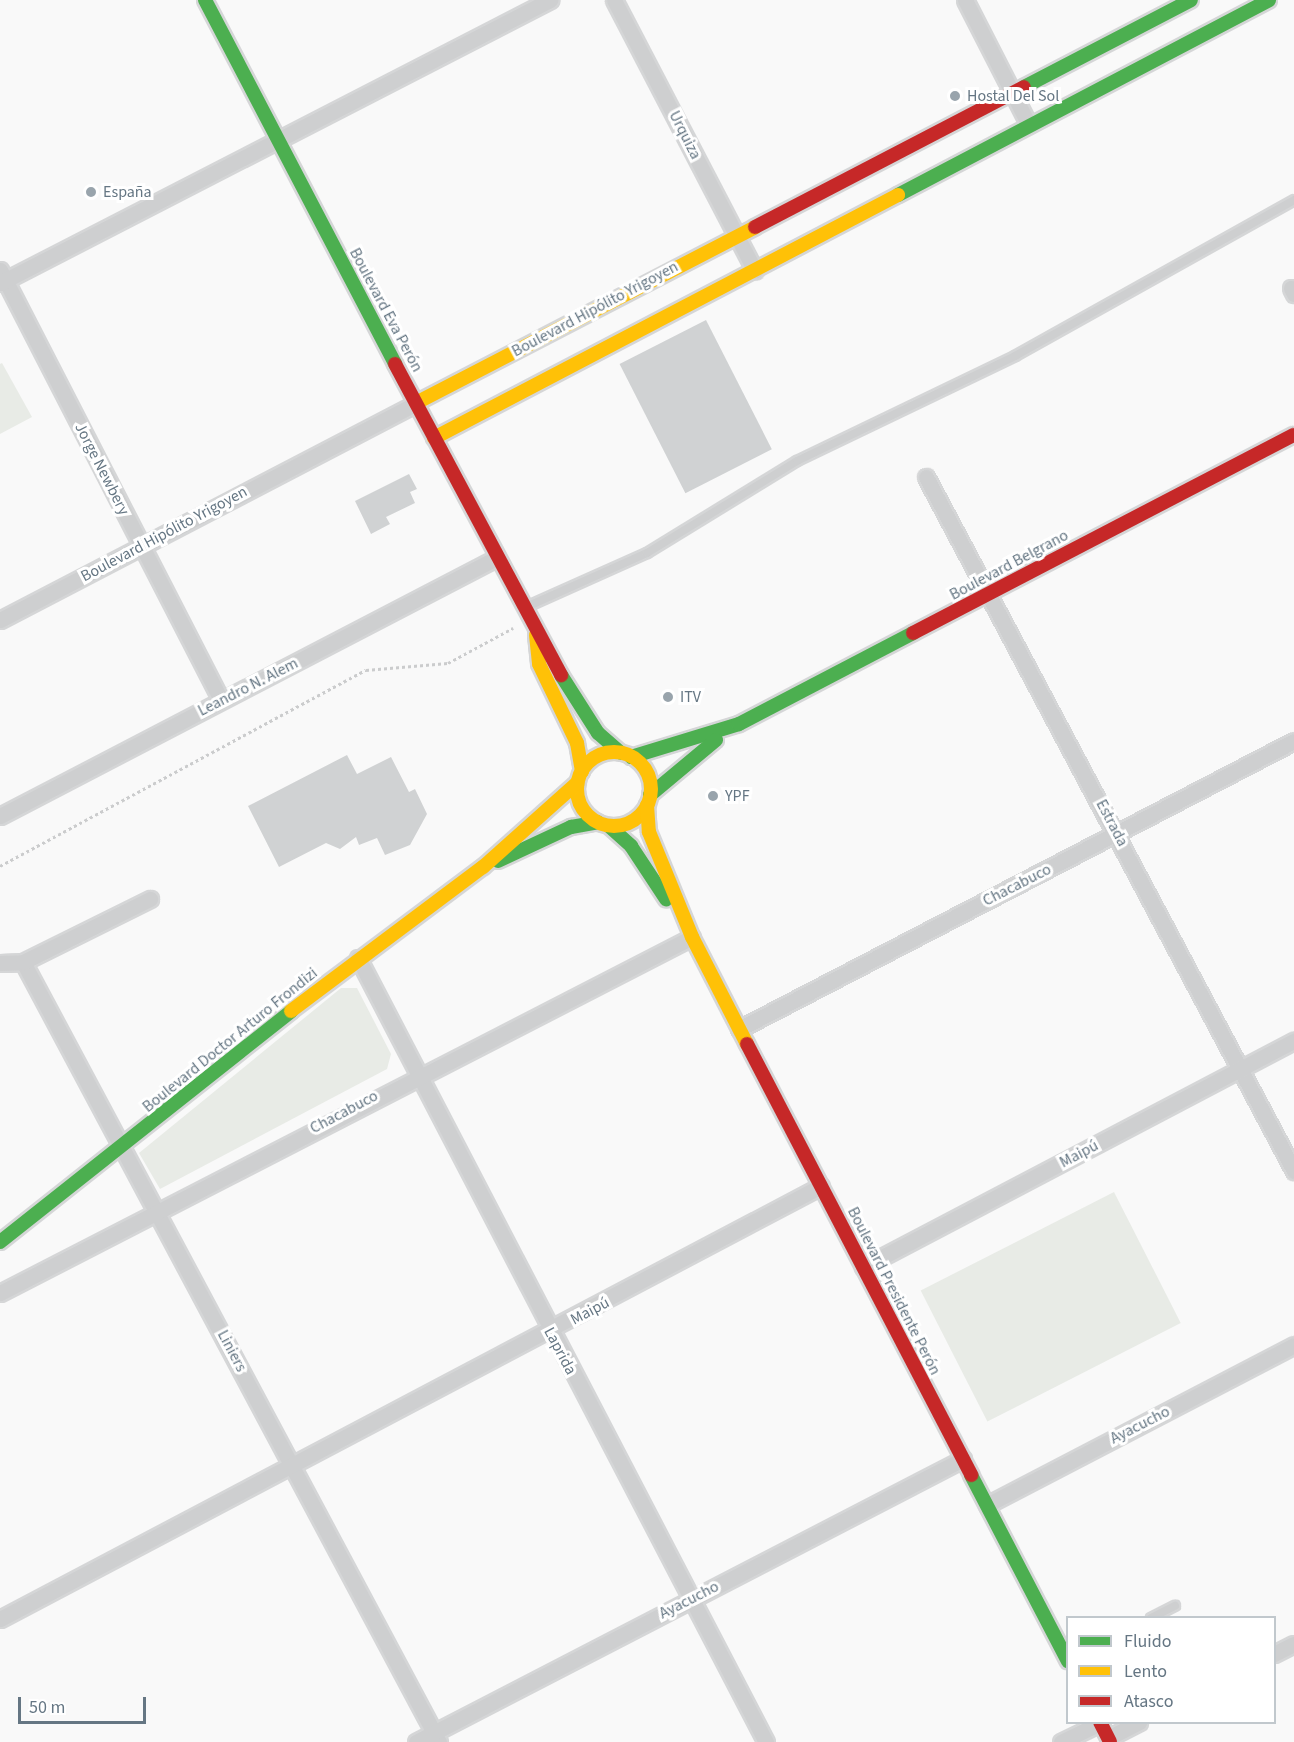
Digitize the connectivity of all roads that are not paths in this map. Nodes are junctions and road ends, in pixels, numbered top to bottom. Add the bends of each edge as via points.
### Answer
1 (205, 0) edge
2 (550, 0) edge
3 (614, 0) edge
4 (965, 0) edge
5 (1191, 0) edge
6 (1269, 0) edge
7 (1012, 91) junction
8 (1029, 125) junction
9 (278, 138) junction
10 (1294, 200) edge
11 (736, 236) junction
12 (755, 271) junction
13 (2, 278) edge
14 (416, 403) junction
15 (1294, 435) edge
16 (434, 438) junction
17 (926, 477) dead end
18 (141, 545) junction
19 (496, 558) junction
20 (990, 594) junction
21 (525, 614) junction
22 (0, 620) edge
23 (536, 635) junction
24 (221, 700) junction
25 (739, 724) junction
26 (1294, 741) edge
27 (626, 755) junction
28 (580, 777) junction
29 (649, 800) junction
30 (0, 816) edge
31 (603, 824) junction
32 (1117, 833) junction
33 (483, 867) junction
34 (150, 899) dead end
35 (692, 937) junction
36 (358, 958) junction
37 (23, 962) junction
38 (0, 963) edge
39 (739, 1029) junction
40 (1294, 1041) edge
41 (1240, 1069) junction
42 (415, 1074) junction
43 (120, 1148) junction
44 (1294, 1171) edge
45 (821, 1186) junction
46 (157, 1209) junction
47 (0, 1242) edge
48 (863, 1267) junction
49 (0, 1293) edge
50 (550, 1332) junction
51 (1294, 1345) edge
52 (963, 1459) junction
53 (293, 1467) junction
54 (987, 1505) junction
55 (691, 1600) junction
56 (1175, 1606) dead end
57 (1153, 1616) edge
58 (0, 1619) edge
59 (1294, 1644) edge
60 (1276, 1653) edge
61 (1066, 1657) edge
62 (1096, 1724) edge
63 (1101, 1724) edge
64 (1136, 1724) edge
65 (437, 1737) edge
66 (1109, 1740) edge
67 (416, 1742) edge
68 (766, 1742) edge
69 (1061, 1742) edge

1 - 9 street, Boulevard Eva Perón
2 - 9 street
3 - 11 street, Urquiza
4 - 7 street
5 - 7 street, Boulevard Hipólito Yrigoyen
6 - 8 street
7 - 8 street
7 - 11 street, Boulevard Hipólito Yrigoyen
8 - 12 street
9 - 13 street
9 - 14 street, Boulevard Eva Perón
10 - 21 lane via 1015,356 797,461 647,553
11 - 12 street, Urquiza
11 - 14 street, Boulevard Hipólito Yrigoyen
12 - 16 street
13 - 18 street, Jorge Newbery
14 - 16 street, Boulevard Eva Perón
14 - 18 street, Boulevard Hipólito Yrigoyen
15 - 20 street, Boulevard Belgrano
16 - 19 street, Boulevard Eva Perón
17 - 20 street, Estrada
18 - 22 street, Boulevard Hipólito Yrigoyen
18 - 24 street, Jorge Newbery
19 - 21 street, Boulevard Eva Perón
19 - 24 street, Leandro N. Alem
20 - 25 street, Boulevard Belgrano
20 - 32 street, Estrada
21 - 23 street, Boulevard Eva Perón
23 - 27 street, Boulevard Presidente Perón via 598,733
23 - 28 street, Boulevard Presidente Perón via 539,664 577,743
24 - 30 street, Leandro N. Alem
25 - 27 street, Boulevard Belgrano
25 - 29 street, Boulevard Belgrano
26 - 32 street, Chacabuco
27 - 28 street via 598,756
27 - 29 street, Boulevard Presidente Perón via 647,774
28 - 31 street, Boulevard Presidente Perón via 581,805
28 - 33 street, Boulevard Doctor Arturo Frondizi
29 - 31 street via 633,821
29 - 35 street, Boulevard Presidente Perón via 649,832
31 - 33 street, Boulevard Doctor Arturo Frondizi via 571,827
31 - 35 street, Boulevard Presidente Perón via 631,846
32 - 39 street, Chacabuco
32 - 41 street, Estrada
33 - 36 street, Boulevard Doctor Arturo Frondizi
34 - 37 street
35 - 39 street, Boulevard Presidente Perón
35 - 42 street, Chacabuco
36 - 42 street, Laprida
36 - 43 street, Boulevard Doctor Arturo Frondizi
37 - 38 street
37 - 43 street, Liniers
39 - 45 street, Boulevard Presidente Perón
40 - 41 street, Maipú
41 - 44 street, Estrada
41 - 48 street, Maipú
42 - 46 street, Chacabuco
42 - 50 street, Laprida
43 - 46 street, Liniers
43 - 47 street, Boulevard Doctor Arturo Frondizi
45 - 48 street, Boulevard Presidente Perón
45 - 50 street, Maipú
46 - 49 street, Chacabuco
46 - 53 street, Liniers
48 - 52 street, Boulevard Presidente Perón
50 - 53 street, Maipú
50 - 55 street, Laprida
51 - 54 street, Ayacucho
52 - 54 street, Boulevard Presidente Perón
52 - 55 street, Ayacucho
53 - 58 street, Maipú
53 - 65 street, Liniers
54 - 61 street, Boulevard Presidente Perón
55 - 65 street, Ayacucho
55 - 68 street, Laprida
56 - 57 lane
59 - 60 street
62 - 69 street
63 - 66 street
64 - 66 street
65 - 67 street, Ayacucho

